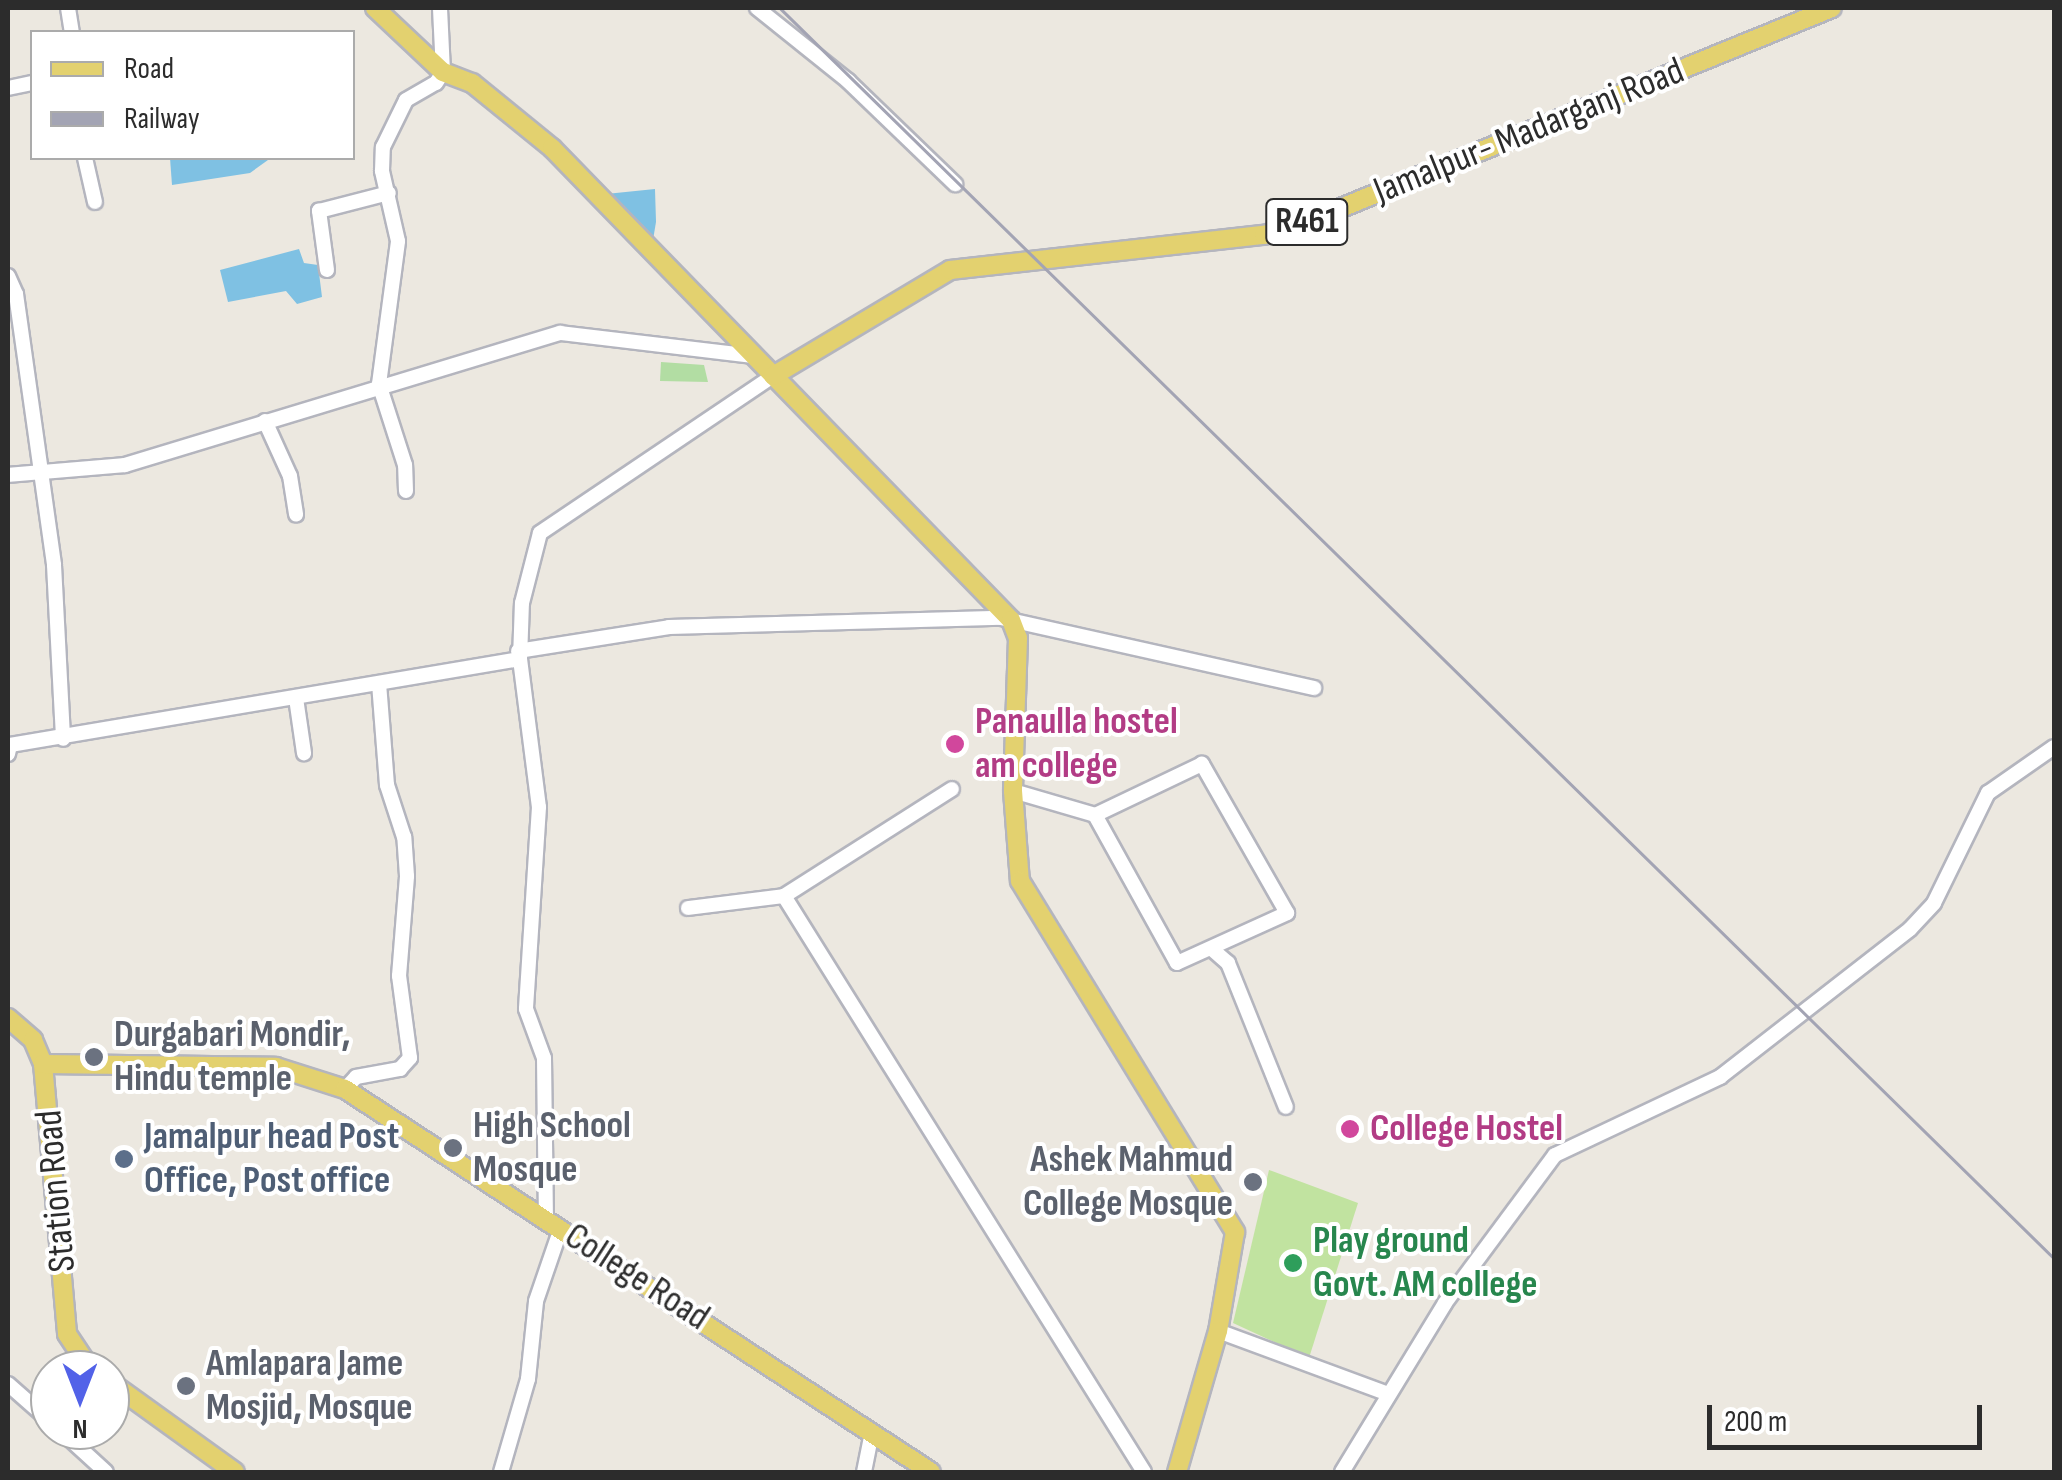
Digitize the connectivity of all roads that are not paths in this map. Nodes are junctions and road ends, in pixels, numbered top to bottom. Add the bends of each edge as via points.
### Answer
1 (374, 8) edge
2 (440, 8) edge
3 (757, 8) edge
4 (1832, 8) edge
5 (443, 72) junction
6 (85, 160) edge
7 (955, 184) dead end
8 (389, 193) junction
9 (94, 202) dead end
10 (327, 270) dead end
11 (8, 276) edge
12 (752, 356) junction
13 (773, 376) junction
14 (380, 384) junction
15 (265, 422) junction
16 (42, 474) junction
17 (8, 476) edge
18 (406, 490) dead end
19 (296, 514) dead end
20 (1011, 620) junction
21 (519, 655) junction
22 (380, 683) junction
23 (1314, 688) dead end
24 (296, 698) junction
25 (63, 739) junction
26 (2054, 747) edge
27 (8, 748) edge
28 (304, 753) dead end
29 (952, 790) dead end
30 (1014, 792) junction
31 (1095, 815) junction
32 (784, 896) junction
33 (688, 908) dead end
34 (1232, 942) junction
35 (1213, 950) junction
36 (1228, 963) junction
37 (8, 1018) edge
38 (43, 1064) junction
39 (345, 1089) junction
40 (1286, 1106) dead end
41 (553, 1223) junction
42 (1218, 1331) junction
43 (77, 1350) edge
44 (8, 1384) edge
45 (1388, 1394) junction
46 (130, 1396) edge
47 (30, 1403) edge
48 (872, 1432) junction
49 (82, 1450) edge
50 (106, 1472) edge
51 (236, 1472) edge
52 (501, 1472) edge
53 (864, 1472) edge
54 (931, 1472) edge
55 (1144, 1472) edge
56 (1178, 1472) edge
57 (1342, 1472) edge

1 - 5 main road
2 - 5 street
3 - 7 street via 848,81
4 - 13 main road, Jamalpur- Madarganj Road / R461 via 1264,235 950,270
5 - 8 street via 406,100 383,147
5 - 12 main road via 472,83 552,148
6 - 9 street
8 - 10 street via 319,211
8 - 14 street via 398,241
11 - 16 street
12 - 13 main road
12 - 14 street via 560,333
13 - 20 main road
13 - 21 street via 540,533 528,568
14 - 15 street
14 - 18 street
15 - 16 street via 126,465
15 - 19 street via 290,476
16 - 17 street
16 - 25 street
20 - 21 street via 669,627
20 - 23 street
20 - 30 main road via 1018,638
21 - 22 street
21 - 41 street via 539,807 526,1009 544,1058
22 - 24 street
22 - 39 street via 387,785 407,876 399,976 410,1058 400,1069 356,1077
24 - 25 street
24 - 28 street
25 - 27 street
26 - 45 street via 1988,793 1934,903 1910,930 1720,1077 1555,1155 1445,1303
29 - 32 street
30 - 31 street
30 - 42 main road via 1015,863 1236,1232
31 - 34 street via 1202,764 1287,913
31 - 35 street via 1177,963
32 - 33 street
32 - 55 street
34 - 35 street
34 - 36 street
35 - 36 street
36 - 40 street
37 - 38 main road, Station Road via 33,1040
38 - 39 main road, College Road via 276,1066
38 - 43 main road, Station Road via 67,1334
39 - 41 main road, College Road
41 - 48 main road, College Road
41 - 52 street via 528,1379
42 - 45 street
42 - 56 main road
44 - 47 street
45 - 57 street
46 - 51 main road
48 - 53 street
48 - 54 main road, College Road
49 - 50 street

